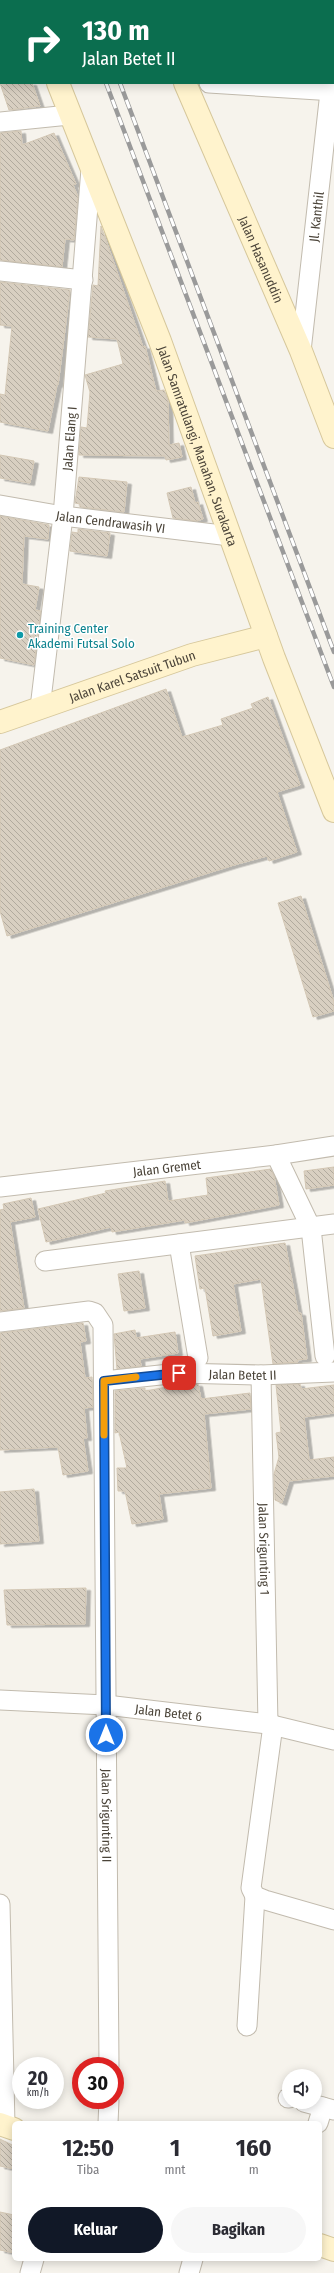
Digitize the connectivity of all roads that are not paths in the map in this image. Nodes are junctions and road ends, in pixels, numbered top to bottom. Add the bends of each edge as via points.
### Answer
1 (58, 84) edge
2 (185, 84) edge
3 (230, 84) edge
4 (332, 89) edge
5 (69, 114) junction
6 (0, 122) edge
7 (91, 169) junction
8 (0, 271) edge
9 (83, 280) junction
10 (301, 352) junction
11 (334, 437) edge
12 (0, 505) edge
13 (63, 516) junction
14 (222, 535) dead end
15 (266, 636) junction
16 (40, 708) junction
17 (2, 720) edge
18 (334, 811) edge
19 (334, 1146) edge
20 (276, 1155) junction
21 (0, 1187) edge
22 (334, 1224) edge
23 (311, 1228) junction
24 (178, 1244) junction
25 (45, 1261) dead end
26 (0, 1322) edge
27 (324, 1356) dead end
28 (198, 1358) dead end
29 (334, 1372) edge
30 (261, 1375) junction
31 (104, 1381) junction
32 (0, 1700) edge
33 (106, 1705) junction
34 (270, 1725) junction
35 (334, 1740) edge
36 (255, 1896) junction
37 (0, 1904) edge
38 (0, 1910) edge
39 (334, 1920) edge
40 (247, 2026) dead end
41 (110, 2057) edge
42 (109, 2109) edge
43 (108, 2121) edge
44 (6, 2126) edge
45 (322, 2246) edge
46 (334, 2250) edge
47 (33, 2261) edge
48 (192, 2261) edge
49 (30, 2273) edge
50 (188, 2273) edge

1 - 5 main road, Jalan Samratulangi, Manahan, Surakarta
2 - 10 main road, Jalan Hasanuddin
3 - 4 street
4 - 10 street, Jl. Kanthil
5 - 6 street
5 - 7 main road, Jalan Samratulangi, Manahan, Surakarta
7 - 9 street, Jalan Elang I
7 - 15 main road, Jalan Samratulangi, Manahan, Surakarta via 160,341
8 - 9 street
9 - 13 street, Jalan Elang I
10 - 11 main road, Jalan Hasanuddin
12 - 13 street, Jalan Cendrawasih VI
13 - 14 street, Jalan Cendrawasih VI
13 - 16 street, Jalan Elang I
15 - 16 main road, Jalan Karel Satsuit Tubun via 192,655
15 - 18 main road, Jalan Samratulangi, Manahan, Surakarta
16 - 17 main road, Jalan Karel Satsuit Tubun
19 - 20 street, Jalan Gremet
20 - 21 street, Jalan Gremet
20 - 23 street
22 - 23 street
23 - 24 street
23 - 27 street
24 - 25 street
24 - 28 street
26 - 31 street, Jalan Srigunting II via 89,1311 95,1313 103,1325
29 - 30 street, Jalan Betet II
30 - 31 street, Jalan Betet II via 179,1373
30 - 34 street, Jalan Srigunting 1
31 - 33 street, Jalan Srigunting II
32 - 33 street, Jalan Betet 6
33 - 34 street, Jalan Betet 6
33 - 41 street, Jalan Srigunting II
34 - 35 street, Jalan Betet 6
34 - 36 street, Jalan Srigunting 1 via 251,1888
36 - 39 street
36 - 40 street, Jalan Srigunting 1
37 - 38 street
38 - 44 street
42 - 43 street
45 - 46 main road
47 - 49 street
48 - 50 street

